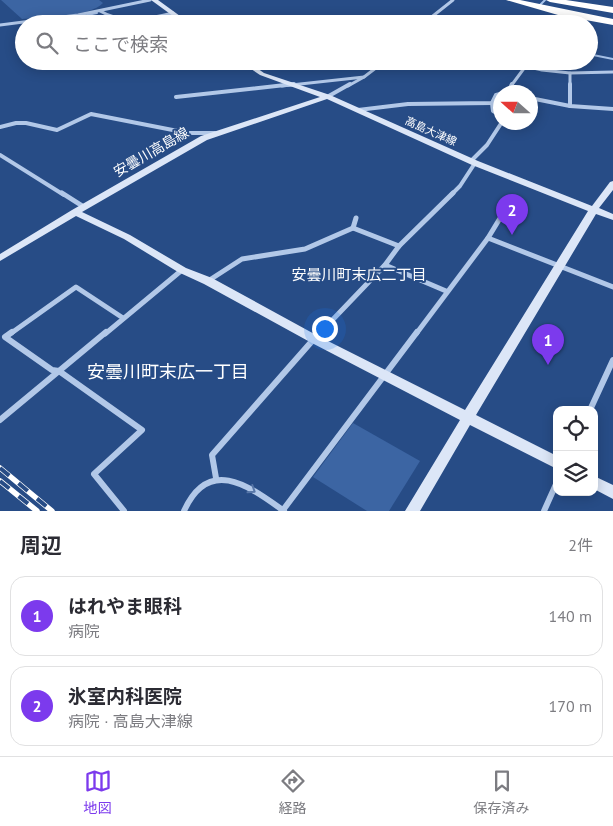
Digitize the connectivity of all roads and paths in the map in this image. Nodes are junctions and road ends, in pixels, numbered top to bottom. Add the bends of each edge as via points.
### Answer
1 (150, 0) edge
2 (154, 0) edge
3 (453, 0) edge
4 (510, 0) edge
5 (549, 0) edge
6 (613, 10) edge
7 (100, 11) junction
8 (173, 13) junction
9 (71, 15) edge
10 (108, 15) edge
11 (164, 15) edge
12 (176, 15) edge
13 (435, 15) edge
14 (574, 15) edge
15 (598, 19) edge
16 (613, 22) edge
17 (15, 23) edge
18 (0, 25) edge
19 (256, 70) edge
20 (373, 70) edge
21 (522, 70) edge
22 (548, 70) edge
23 (613, 72) edge
24 (570, 73) junction
25 (364, 77) junction
26 (292, 85) junction
27 (512, 85) edge
28 (176, 97) dead end
29 (327, 97) junction
30 (538, 100) edge
31 (492, 103) joint
32 (570, 106) junction
33 (613, 109) edge
34 (358, 110) junction
35 (493, 111) edge
36 (0, 127) edge
37 (497, 130) edge
38 (215, 133) junction
39 (0, 155) edge
40 (473, 162) junction
41 (613, 184) edge
42 (80, 209) junction
43 (594, 209) junction
44 (505, 210) dead end
45 (613, 216) edge
46 (356, 218) dead end
47 (353, 228) junction
48 (488, 238) junction
49 (400, 246) junction
50 (0, 258) edge
51 (385, 265) junction
52 (559, 265) junction
53 (182, 270) junction
54 (208, 281) junction
55 (613, 287) edge
56 (446, 291) junction
57 (123, 318) junction
58 (314, 339) junction
59 (613, 360) edge
60 (59, 372) junction
61 (384, 374) junction
62 (592, 406) edge
63 (468, 417) junction
64 (0, 420) edge
65 (553, 461) edge
66 (216, 478) junction
67 (598, 484) edge
68 (553, 491) edge
69 (613, 492) edge
70 (284, 510) edge
71 (124, 511) edge
72 (184, 511) edge
73 (412, 511) edge
74 (544, 511) edge

1 - 7 street
2 - 8 main road
3 - 13 street
4 - 14 highway
5 - 6 highway
7 - 9 street
7 - 10 street
8 - 11 street
8 - 12 main road
15 - 16 highway
17 - 18 street
19 - 26 main road, 高島大津線
20 - 25 street
21 - 27 street
22 - 24 street
23 - 24 street
24 - 32 street
25 - 26 street
25 - 29 street
26 - 28 street
26 - 29 main road, 高島大津線
29 - 34 main road, 高島大津線
29 - 38 main road, 安曇川高島線
30 - 32 street
31 - 34 street via 450,102
31 - 35 street
32 - 33 street
34 - 40 main road, 高島大津線
36 - 38 street via 26,123 56,130 91,114 188,133
37 - 40 street
38 - 42 main road, 安曇川高島線
39 - 42 street
40 - 43 main road, 高島大津線
40 - 49 street via 460,186
41 - 43 main road
42 - 50 main road, 安曇川高島線
42 - 53 main road
43 - 45 main road, 高島大津線
43 - 52 main road
44 - 48 street
46 - 47 street
47 - 49 street
47 - 54 street via 305,249 242,260
48 - 52 street
48 - 56 street
49 - 51 street
51 - 56 street
51 - 58 street
52 - 55 street
52 - 63 main road
53 - 54 main road
53 - 57 street
54 - 58 main road
56 - 61 street
57 - 60 street
57 - 60 street via 76,287 5,337
58 - 61 main road
58 - 66 street via 212,455
59 - 62 street
60 - 64 street
60 - 71 street via 142,430 94,474
61 - 63 main road
61 - 70 street
63 - 65 main road
63 - 73 main road
66 -> 70 street via 236,480
66 - 72 street via 205,484
67 - 69 main road
68 - 74 street

